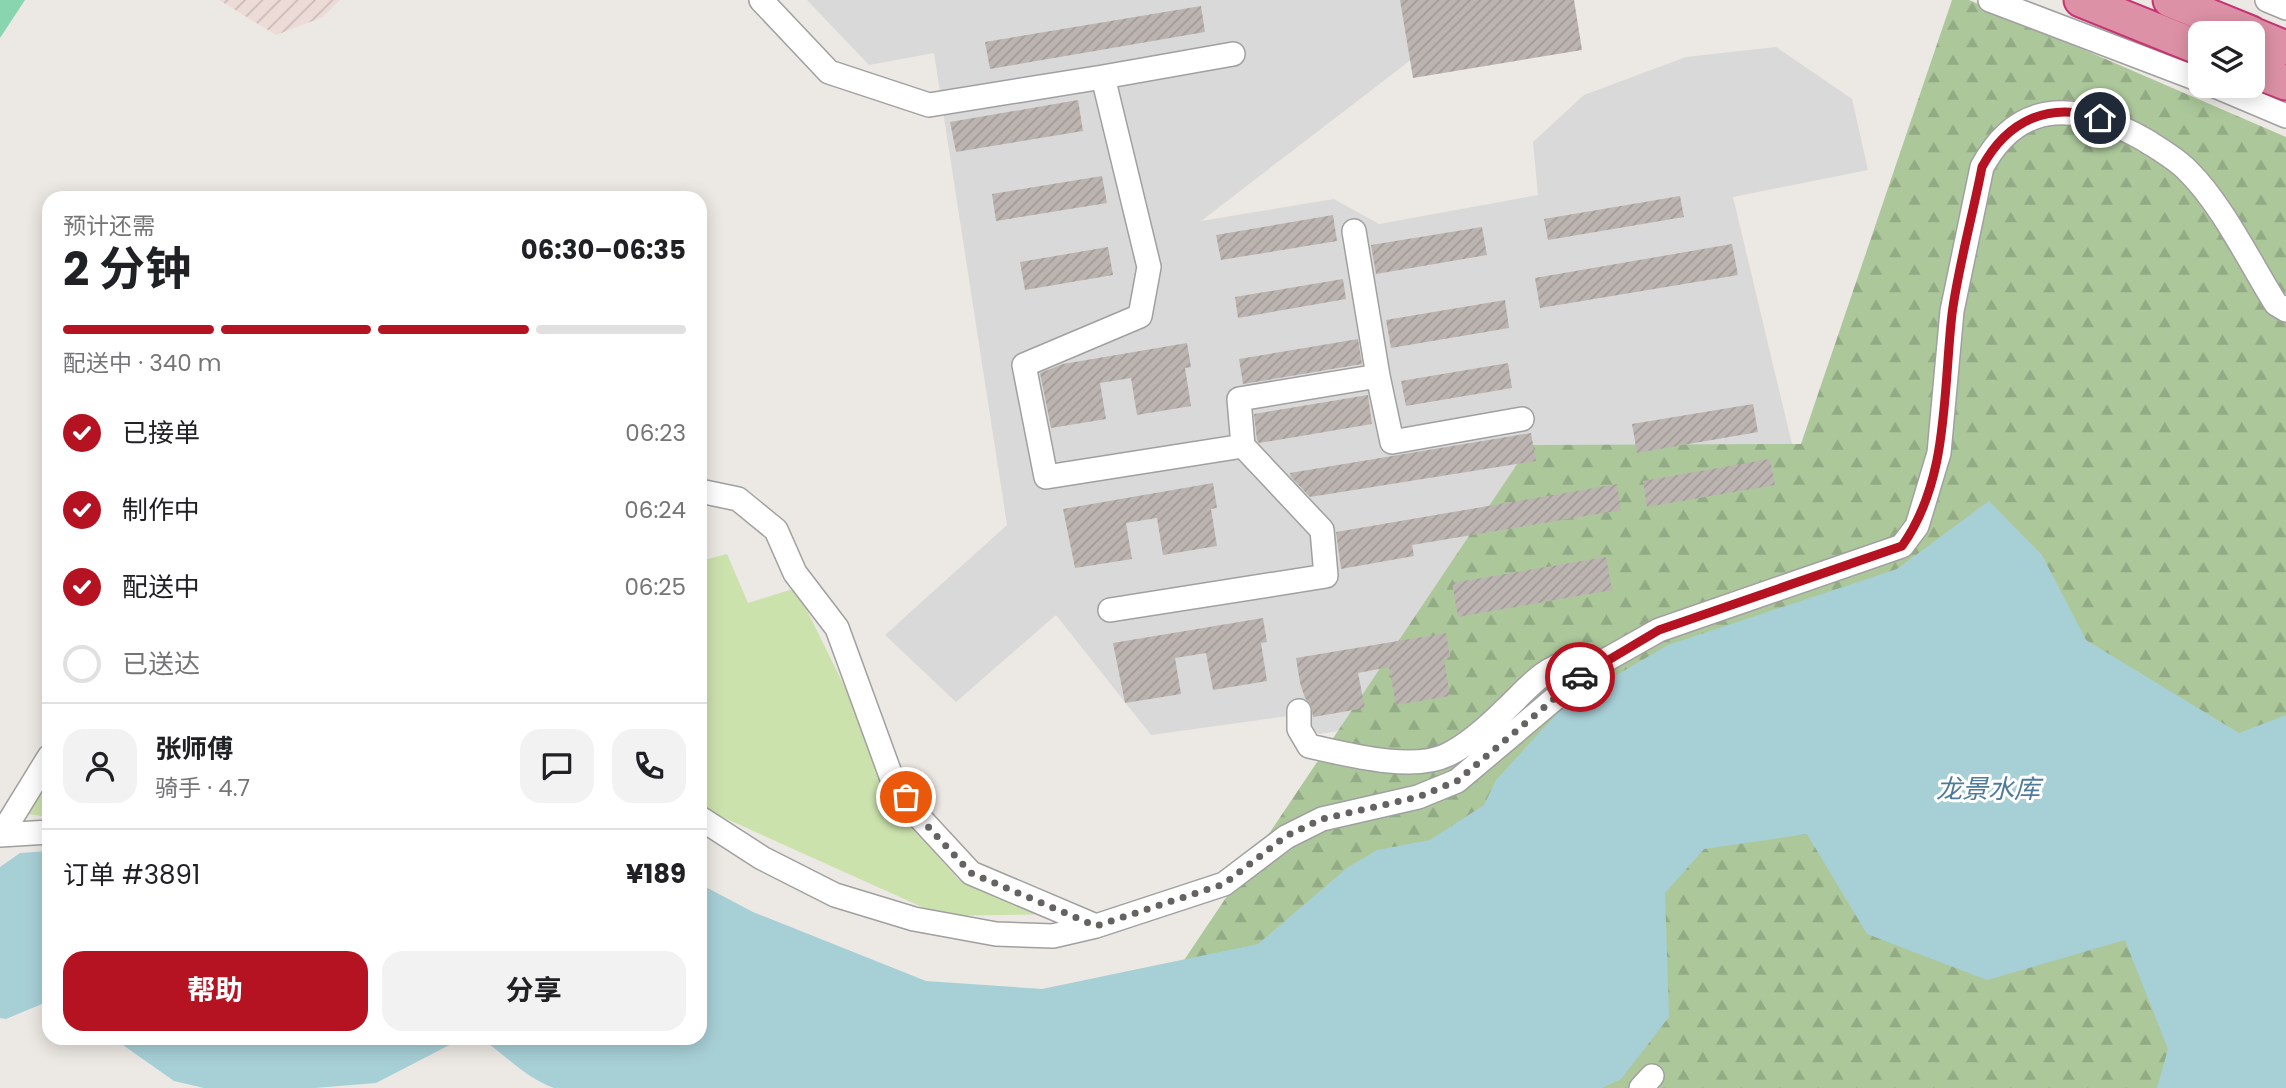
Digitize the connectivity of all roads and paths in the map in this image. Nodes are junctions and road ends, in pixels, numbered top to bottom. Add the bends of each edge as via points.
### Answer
1 (761, 0) edge
2 (1990, 0) edge
3 (2081, 0) edge
4 (2170, 0) edge
5 (2267, 0) edge
6 (2286, 8) edge
7 (2221, 21) edge
8 (2265, 36) edge
9 (2265, 39) edge
10 (2286, 40) edge
11 (2188, 43) edge
12 (2286, 48) edge
13 (1233, 54) dead end
14 (2188, 75) edge
15 (2265, 75) edge
16 (1102, 77) junction
17 (2286, 83) edge
18 (2243, 98) edge
19 (2286, 116) edge
20 (1354, 231) dead end
21 (2286, 310) edge
22 (1378, 376) junction
23 (1522, 419) dead end
24 (1243, 446) junction
25 (707, 492) edge
26 (1110, 610) dead end
27 (1590, 669) junction
28 (1298, 711) dead end
29 (42, 768) edge
30 (707, 823) edge
31 (42, 832) edge
32 (1, 835) edge
33 (1096, 926) junction

1 - 16 street via 829,72 929,105
2 - 14 street
3 - 11 highway
4 - 7 highway
5 - 6 street
8 - 10 highway
9 - 12 highway
13 - 16 street
15 - 17 highway
16 - 24 street via 1149,267 1140,316 1024,365 1046,477
18 - 19 street
20 - 22 street
21 - 27 street via 2276,304 2188,170 2115,123 2084,113 2067,111 2027,119 1993,146 1982,167 1952,311 1939,453 1917,526 1902,546 1659,630
22 - 23 street via 1392,442
22 - 24 street via 1239,399
24 - 26 street via 1322,530 1326,576
25 - 33 street via 738,499 776,530 795,573 837,628 891,776 921,819 971,873
27 - 28 street via 1571,661 1550,667 1502,714 1447,755 1421,760 1390,762 1309,746 1299,729
27 - 33 street via 1457,781 1418,797 1322,819 1286,836 1224,884
29 - 32 street
30 - 33 street via 762,858 835,895 914,919 996,934 1053,936
31 - 32 street

